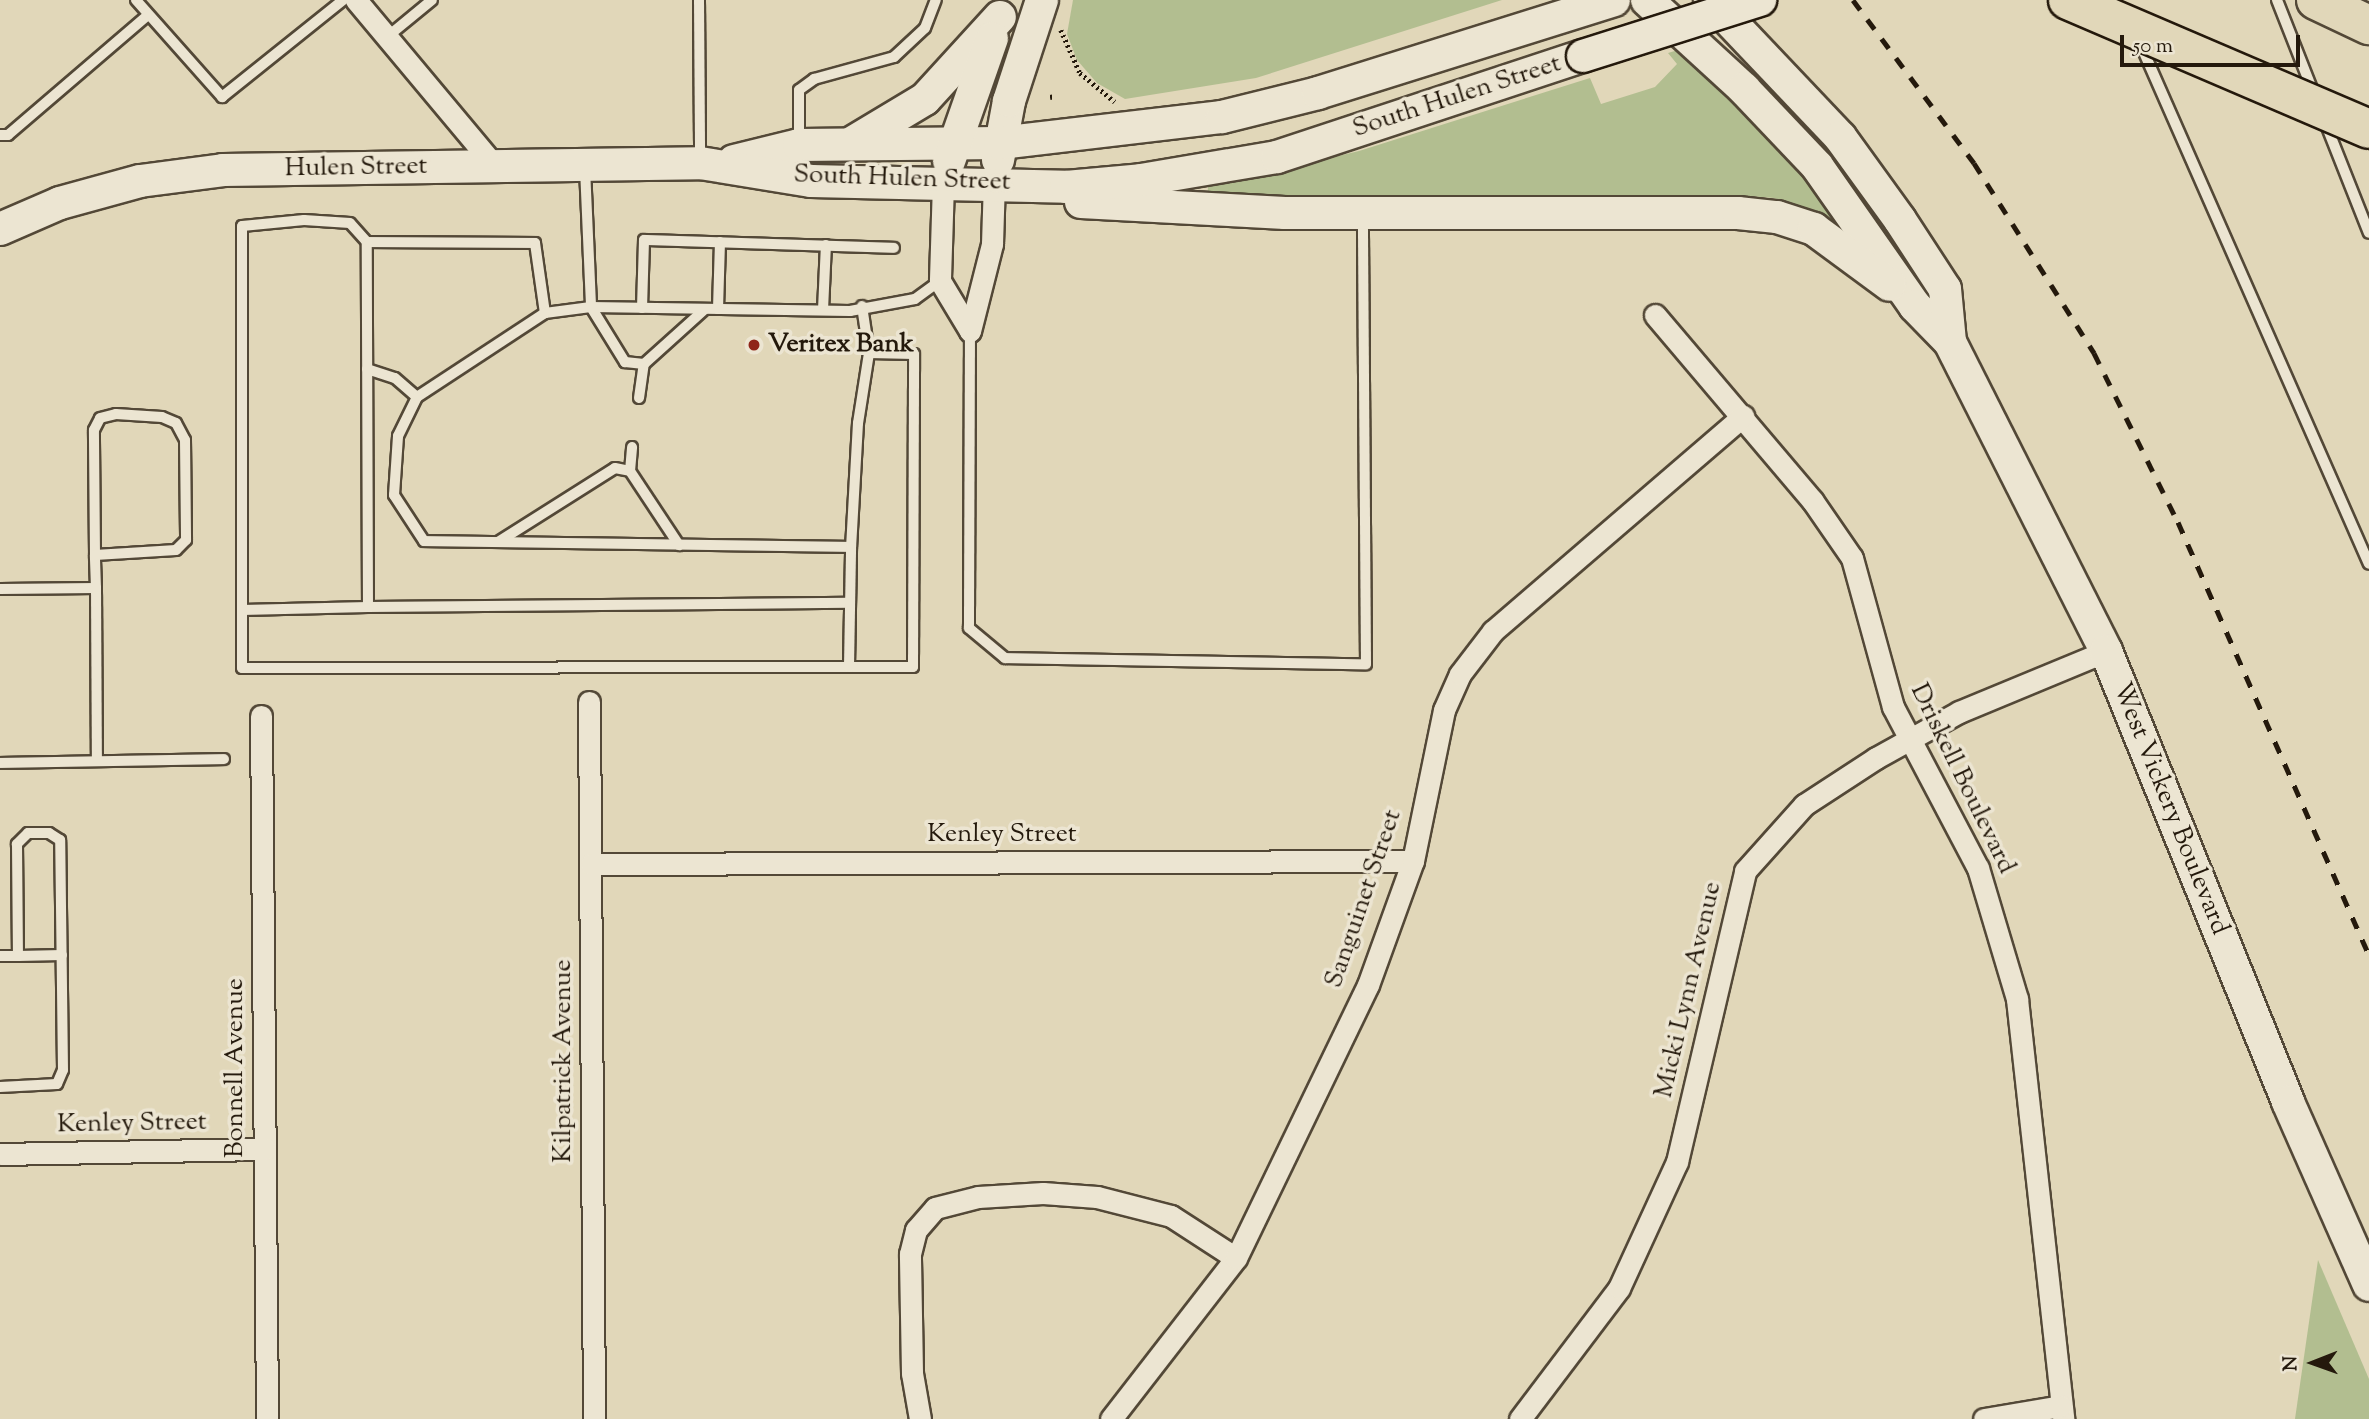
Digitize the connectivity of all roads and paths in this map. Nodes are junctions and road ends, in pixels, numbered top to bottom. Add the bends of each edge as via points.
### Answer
1 (136, 0) edge
2 (343, 0) edge
3 (356, 0) edge
4 (432, 0) edge
5 (699, 0) edge
6 (936, 0) edge
7 (1614, 0) edge
8 (1647, 0) edge
9 (1710, 0) edge
10 (1760, 0) edge
11 (2068, 0) edge
12 (2277, 0) edge
13 (2316, 0) edge
14 (1002, 9) edge
15 (1051, 11) edge
16 (2126, 13) dead end
17 (148, 15) junction
18 (2369, 25) edge
19 (387, 37) junction
20 (1122, 106) dead end
21 (2369, 129) edge
22 (0, 135) edge
23 (1000, 142) junction
24 (954, 144) junction
25 (799, 145) junction
26 (848, 145) junction
27 (711, 163) junction
28 (585, 165) junction
29 (495, 166) junction
30 (994, 182) junction
31 (943, 183) junction
32 (1363, 214) junction
33 (0, 229) edge
34 (2369, 233) edge
35 (367, 242) junction
36 (720, 242) junction
37 (826, 245) junction
38 (894, 248) dead end
39 (940, 281) junction
40 (862, 306) junction
41 (1914, 306) junction
42 (591, 307) junction
43 (642, 308) junction
44 (705, 309) junction
45 (718, 309) junction
46 (823, 310) junction
47 (545, 313) junction
48 (1655, 314) dead end
49 (970, 331) junction
50 (1950, 342) junction
51 (869, 353) junction
52 (644, 364) junction
53 (368, 369) junction
54 (418, 397) junction
55 (639, 398) dead end
56 (1743, 416) junction
57 (632, 447) dead end
58 (630, 471) junction
59 (498, 542) junction
60 (679, 545) junction
61 (851, 547) junction
62 (95, 555) junction
63 (2369, 564) edge
64 (96, 588) junction
65 (0, 589) edge
66 (850, 603) junction
67 (368, 607) junction
68 (242, 610) junction
69 (2106, 651) junction
70 (849, 667) junction
71 (589, 702) dead end
72 (261, 716) dead end
73 (1911, 739) junction
74 (224, 759) dead end
75 (97, 761) junction
76 (0, 763) edge
77 (1413, 861) junction
78 (591, 864) junction
79 (62, 955) junction
80 (0, 956) edge
81 (18, 956) junction
82 (0, 1087) edge
83 (265, 1149) junction
84 (0, 1154) edge
85 (1236, 1258) junction
86 (2369, 1285) edge
87 (2062, 1413) edge
88 (267, 1419) edge
89 (594, 1419) edge
90 (920, 1419) edge
91 (1111, 1419) edge
92 (1520, 1419) edge
93 (1984, 1419) edge

1 - 17 lane
2 - 17 lane via 222,97
3 - 19 street
4 - 19 lane
5 - 27 lane
6 - 25 lane via 925,28 894,57 814,79 799,90
7 - 23 main road, South Hulen Street via 1261,109 1185,123
8 - 41 main road, West Vickery Boulevard via 1744,89 1817,166
9 - 50 main road, West Vickery Boulevard via 1840,137 1900,220 1945,289
10 - 30 main road, South Hulen Street, bridge via 1277,157 1185,175 1096,185
11 - 21 highway, bridge
12 - 34 lane
13 - 18 highway
14 - 24 main road
14 - 26 main road via 925,99
15 - 20 path via 1080,73
15 - 23 main road
16 - 63 lane
17 - 22 lane via 8,135
19 - 29 street
23 - 24 main road, South Hulen Street
23 - 30 main road
24 - 26 main road, South Hulen Street
24 - 31 main road
25 - 26 main road, South Hulen Street
25 - 27 main road, South Hulen Street
27 - 28 main road, Hulen Street
27 - 31 main road, South Hulen Street via 811,181
28 - 29 main road, Hulen Street
28 - 42 lane
29 - 33 main road, Hulen Street via 223,170 140,180 60,203
30 - 31 main road, South Hulen Street
30 - 32 main road via 1061,201
30 - 49 street via 992,244
31 - 39 street
32 - 41 main road via 1706,212 1777,217 1814,229
32 - 49 lane via 1366,664 1006,658 969,628
35 - 47 lane via 535,243
35 - 53 lane
35 - 68 lane via 350,223 304,220 242,226
36 - 37 lane
36 - 43 lane via 644,240
36 - 45 lane
37 - 38 lane
37 - 46 lane
39 - 40 lane via 915,299
39 - 49 street
40 - 46 lane
40 - 51 lane
41 - 50 main road, West Vickery Boulevard
42 - 43 lane
42 - 47 lane
42 - 52 lane via 625,362
43 - 44 lane
44 - 45 lane
44 - 52 lane
45 - 46 lane
47 - 54 lane
48 - 56 street, Driskell Boulevard
50 - 69 main road, West Vickery Boulevard
51 - 61 lane via 858,423
51 - 70 lane via 914,355 913,667
52 - 55 lane
53 - 54 lane via 395,378
53 - 67 lane
54 - 59 lane via 398,436 394,495 424,541
56 - 73 street, Driskell Boulevard via 1812,500 1852,558 1893,707
56 - 77 street, Sanguinet Street via 1493,631 1460,674 1444,710
57 - 58 lane
58 - 59 lane via 615,468
58 - 60 lane
59 - 60 lane
60 - 61 lane
61 - 66 lane
62 - 62 lane via 94,430 100,418 116,414 162,417 176,424 185,439 186,540 176,551
62 - 64 lane
64 - 65 lane
64 - 75 lane
66 - 67 lane
66 - 70 lane
67 - 68 lane
68 - 70 lane via 242,668
69 - 73 street, Micki Lynn Avenue via 1959,712
69 - 86 main road, West Vickery Boulevard via 2288,1102
71 - 78 street, Kilpatrick Avenue
72 - 83 street, Bonnell Avenue
73 - 87 street, Driskell Boulevard via 1978,868 2017,999
73 - 92 street, Micki Lynn Avenue via 1804,805 1745,871 1677,1162 1619,1288
74 - 75 lane
75 - 76 lane
77 - 78 street, Kenley Street
77 - 85 street, Sanguinet Street via 1368,985
78 - 89 street, Kilpatrick Avenue
79 - 81 lane
79 - 81 lane via 60,840 49,833 28,834 17,844
79 - 82 lane via 62,1079 48,1086
80 - 81 lane
83 - 84 street, Kenley Street
83 - 88 street, Bonnell Avenue
85 - 90 street via 1171,1216 1097,1197 1043,1193 978,1197 935,1208 916,1230 910,1254 912,1373
85 - 91 street, Sanguinet Street
87 - 93 street

